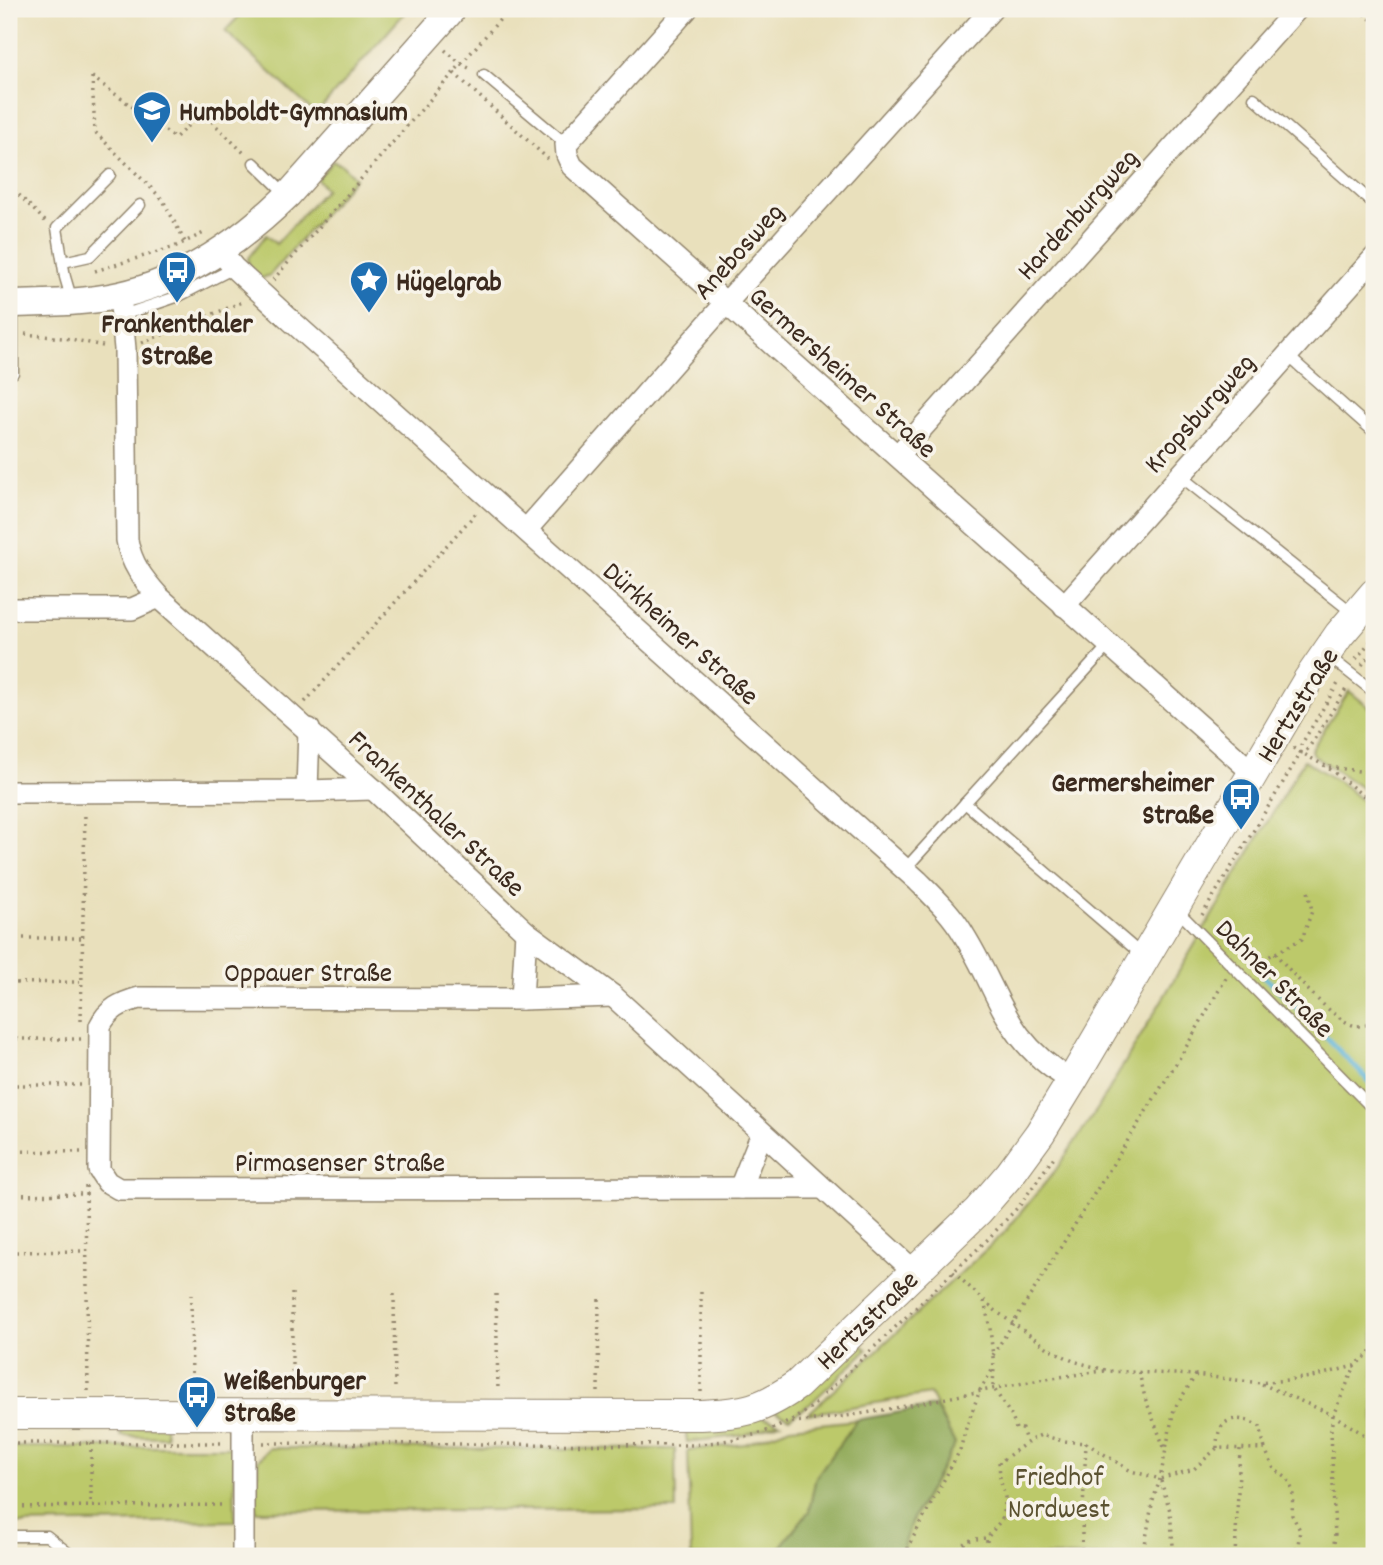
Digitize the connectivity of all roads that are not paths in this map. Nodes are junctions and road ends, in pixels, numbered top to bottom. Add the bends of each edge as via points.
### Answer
1 (453, 9) edge
2 (687, 9) edge
3 (992, 9) edge
4 (1297, 9) edge
5 (484, 75) dead end
6 (1254, 98) dead end
7 (566, 144) junction
8 (254, 163) road end
9 (110, 175) dead end
10 (288, 195) junction
11 (1374, 204) edge
12 (140, 205) dead end
13 (222, 250) junction
14 (1374, 258) edge
15 (63, 262) junction
16 (68, 289) junction
17 (726, 303) junction
18 (11, 304) edge
19 (121, 305) junction
20 (1287, 355) junction
21 (13, 373) road end
22 (1374, 432) edge
23 (898, 455) junction
24 (1179, 475) junction
25 (526, 530) junction
26 (159, 597) junction
27 (1064, 606) junction
28 (9, 609) edge
29 (1368, 616) edge
30 (1108, 646) junction
31 (1342, 666) junction
32 (1374, 692) edge
33 (301, 722) junction
34 (1253, 773) junction
35 (373, 789) junction
36 (9, 792) edge
37 (307, 792) junction
38 (965, 803) junction
39 (905, 869) junction
40 (1184, 917) junction
41 (526, 932) junction
42 (1144, 957) junction
43 (613, 996) junction
44 (522, 999) junction
45 (1072, 1081) junction
46 (1374, 1110) edge
47 (762, 1133) junction
48 (107, 1182) joint
49 (740, 1188) junction
50 (821, 1188) junction
51 (934, 1266) junction
52 (9, 1414) edge
53 (243, 1429) junction
54 (9, 1536) edge
55 (153, 1556) edge
56 (243, 1556) edge

1 - 10 street
2 - 7 street
3 - 17 street, Anebosweg
4 - 23 street, Hardenburgweg
5 - 7 lane
6 - 11 lane
7 - 17 street, Germersheimer Straße via 572,166
8 - 10 lane
9 - 15 lane via 57,228
10 - 13 street
12 - 15 lane via 90,256
13 - 19 street via 190,254
13 - 19 lane via 179,296
13 - 25 street, Dürkheimer Straße via 260,292
14 - 20 street, Kropsburgweg
15 - 16 lane
16 - 18 street
16 - 19 street
17 - 23 street, Germersheimer Straße
17 - 25 street, Anebosweg
18 - 21 lane
19 - 26 street, Frankenthaler Straße via 127,540 135,568
20 - 22 lane
20 - 24 street, Kropsburgweg
23 - 27 street, Germersheimer Straße
24 - 27 street, Kropsburgweg
24 - 29 lane
25 - 39 street, Dürkheimer Straße
26 - 28 street via 132,609
26 - 33 street, Frankenthaler Straße
27 - 30 street, Germersheimer Straße
29 - 31 main road, Hertzstraße
30 - 34 street, Germersheimer Straße
30 - 38 lane
31 - 32 lane
31 - 34 main road, Hertzstraße via 1275,737
33 - 35 street, Frankenthaler Straße
33 - 37 street
34 - 40 main road, Hertzstraße
35 - 37 street
35 - 41 street, Frankenthaler Straße
36 - 37 street
38 - 39 lane
38 - 42 lane
39 - 45 street, Dürkheimer Straße via 963,933 1021,1041
40 - 42 main road, Hertzstraße
40 - 46 lane, Dahner Straße
41 - 43 street, Frankenthaler Straße
41 - 44 street
42 - 45 main road, Hertzstraße
43 - 44 street, Oppauer Straße
43 - 47 street, Frankenthaler Straße
44 - 48 street, Oppauer Straße via 139,998 114,1008 99,1031 99,1170
45 - 51 main road, Hertzstraße via 1010,1174
47 - 49 street
47 - 50 street, Frankenthaler Straße
48 - 49 street, Pirmasenser Straße via 119,1189
49 - 50 street, Pirmasenser Straße
50 - 51 street, Frankenthaler Straße
51 - 53 main road, Hertzstraße via 797,1385 756,1409 701,1415 292,1415
52 - 53 main road, Hertzstraße via 193,1415
53 - 56 street
54 - 55 lane via 47,1536 72,1556

